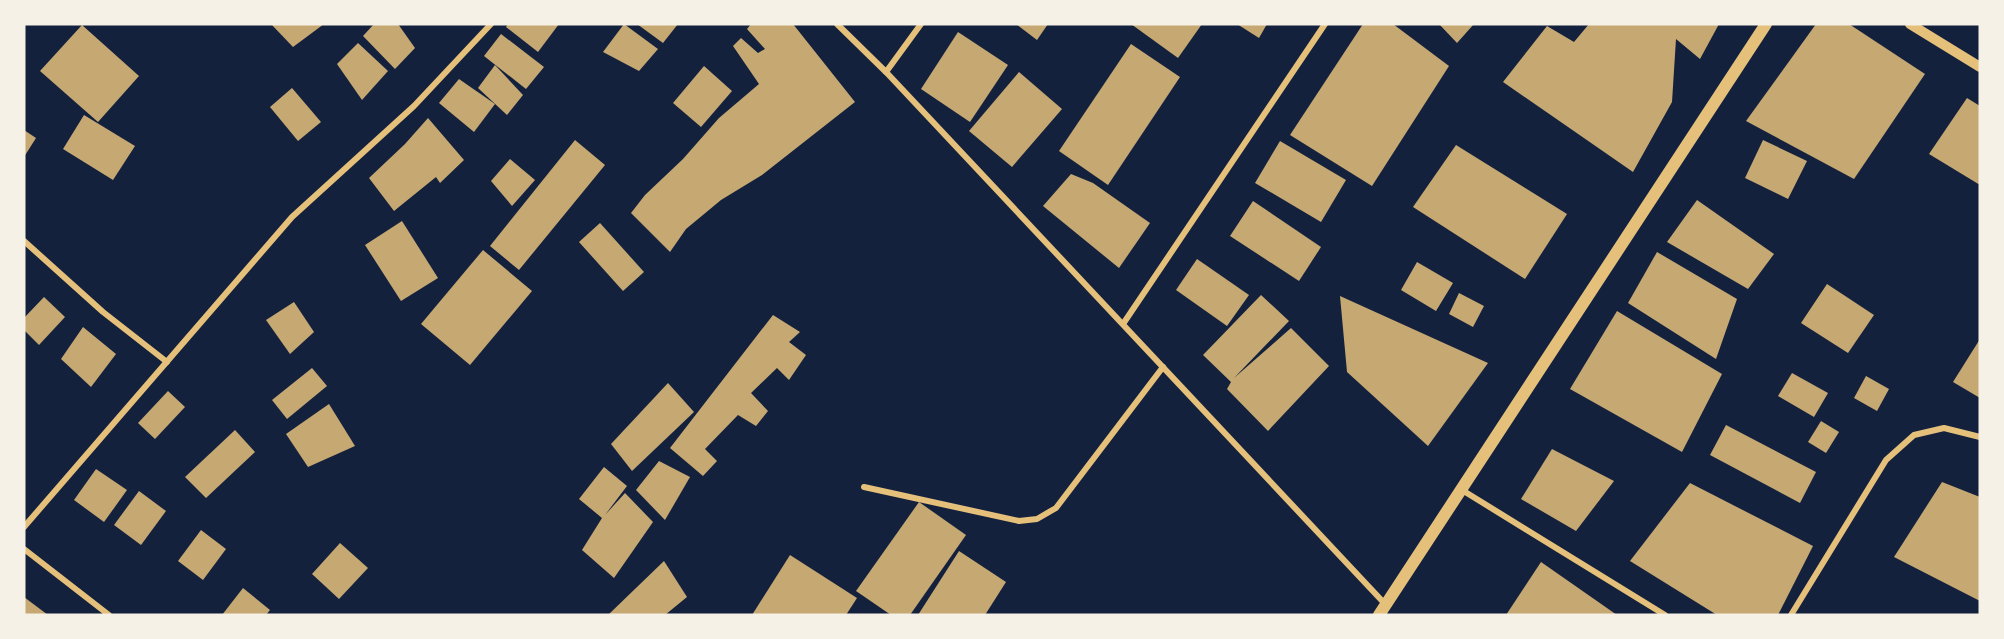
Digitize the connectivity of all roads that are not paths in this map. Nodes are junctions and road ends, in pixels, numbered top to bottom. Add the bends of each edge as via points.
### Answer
1 (491, 24) edge
2 (837, 24) edge
3 (921, 24) edge
4 (1325, 24) edge
5 (1766, 24) edge
6 (1910, 24) edge
7 (1980, 67) edge
8 (886, 72) junction
9 (24, 241) edge
10 (1122, 324) junction
11 (167, 362) junction
12 (1163, 368) junction
13 (1980, 437) edge
14 (864, 487) dead end
15 (1461, 489) junction
16 (24, 527) edge
17 (24, 549) edge
18 (1382, 610) edge
19 (109, 615) edge
20 (1665, 615) edge
21 (1791, 615) edge

1 - 11 street via 414,106 292,217
2 - 8 street
3 - 8 street
4 - 10 street
5 - 15 main road
6 - 7 street
8 - 10 street
9 - 11 street
10 - 12 street
11 - 16 street
12 - 14 street via 1056,508 1037,519 1019,521
12 - 18 street
13 - 21 street via 1944,428 1914,435 1886,460
15 - 18 main road
15 - 20 street
17 - 19 street

